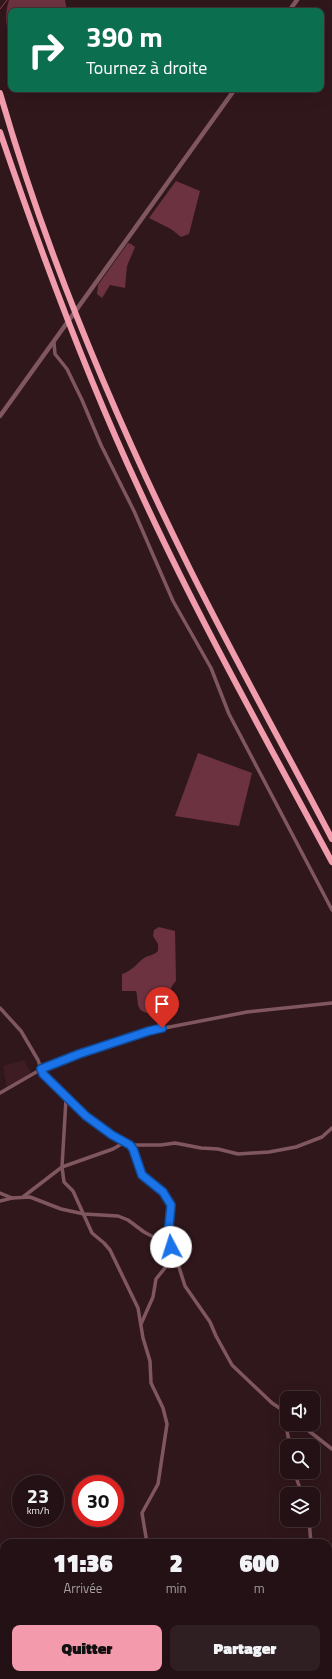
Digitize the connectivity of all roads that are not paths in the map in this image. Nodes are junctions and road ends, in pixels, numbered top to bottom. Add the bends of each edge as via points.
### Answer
1 (233, 92) edge
2 (0, 93) edge
3 (0, 132) edge
4 (75, 312) junction
5 (68, 324) junction
6 (54, 343) junction
7 (0, 416) edge
8 (332, 839) edge
9 (332, 862) edge
10 (332, 910) edge
11 (332, 1003) edge
12 (0, 1008) edge
13 (41, 1069) junction
14 (0, 1093) edge
15 (66, 1099) junction
16 (332, 1128) edge
17 (125, 1142) junction
18 (130, 1145) junction
19 (62, 1166) junction
20 (0, 1193) edge
21 (23, 1197) junction
22 (12, 1198) junction
23 (0, 1201) edge
24 (84, 1214) junction
25 (169, 1226) junction
26 (155, 1238) junction
27 (171, 1247) junction
28 (173, 1254) junction
29 (141, 1325) junction
30 (280, 1409) edge
31 (309, 1431) edge
32 (332, 1449) edge
33 (309, 1527) edge
34 (146, 1539) edge
35 (310, 1539) edge

1 - 4 street
2 - 4 highway
3 - 5 highway
4 - 5 street
4 - 8 highway via 142,468 185,559
5 - 6 street
5 - 9 highway via 142,497 216,647
6 - 7 street
6 - 10 street via 55,354 67,369 82,400 101,445 134,510 173,601 211,668 229,714
11 - 13 street via 247,1012 149,1031
12 - 13 street via 21,1031
13 - 14 street
13 - 15 street
15 - 17 street
15 - 19 street
16 - 18 street via 322,1137 296,1147 269,1152 238,1154 175,1143
17 - 18 street
17 - 19 street via 113,1149
18 - 25 street via 142,1175 158,1187 170,1201 172,1208
19 - 21 street
19 - 24 street via 64,1182 73,1191
20 - 22 street
21 - 22 street
21 - 24 street
22 - 23 street
24 - 26 street via 118,1216
24 - 29 street via 92,1233 110,1250 138,1308
25 - 26 street via 165,1234
25 - 27 street
26 - 27 street
27 - 28 street
28 - 29 street via 156,1279 153,1297
28 - 30 street via 184,1286 210,1322 232,1365
29 - 34 street via 150,1361 151,1383 163,1408 168,1428 158,1484 142,1513
31 - 32 street
33 - 35 street

